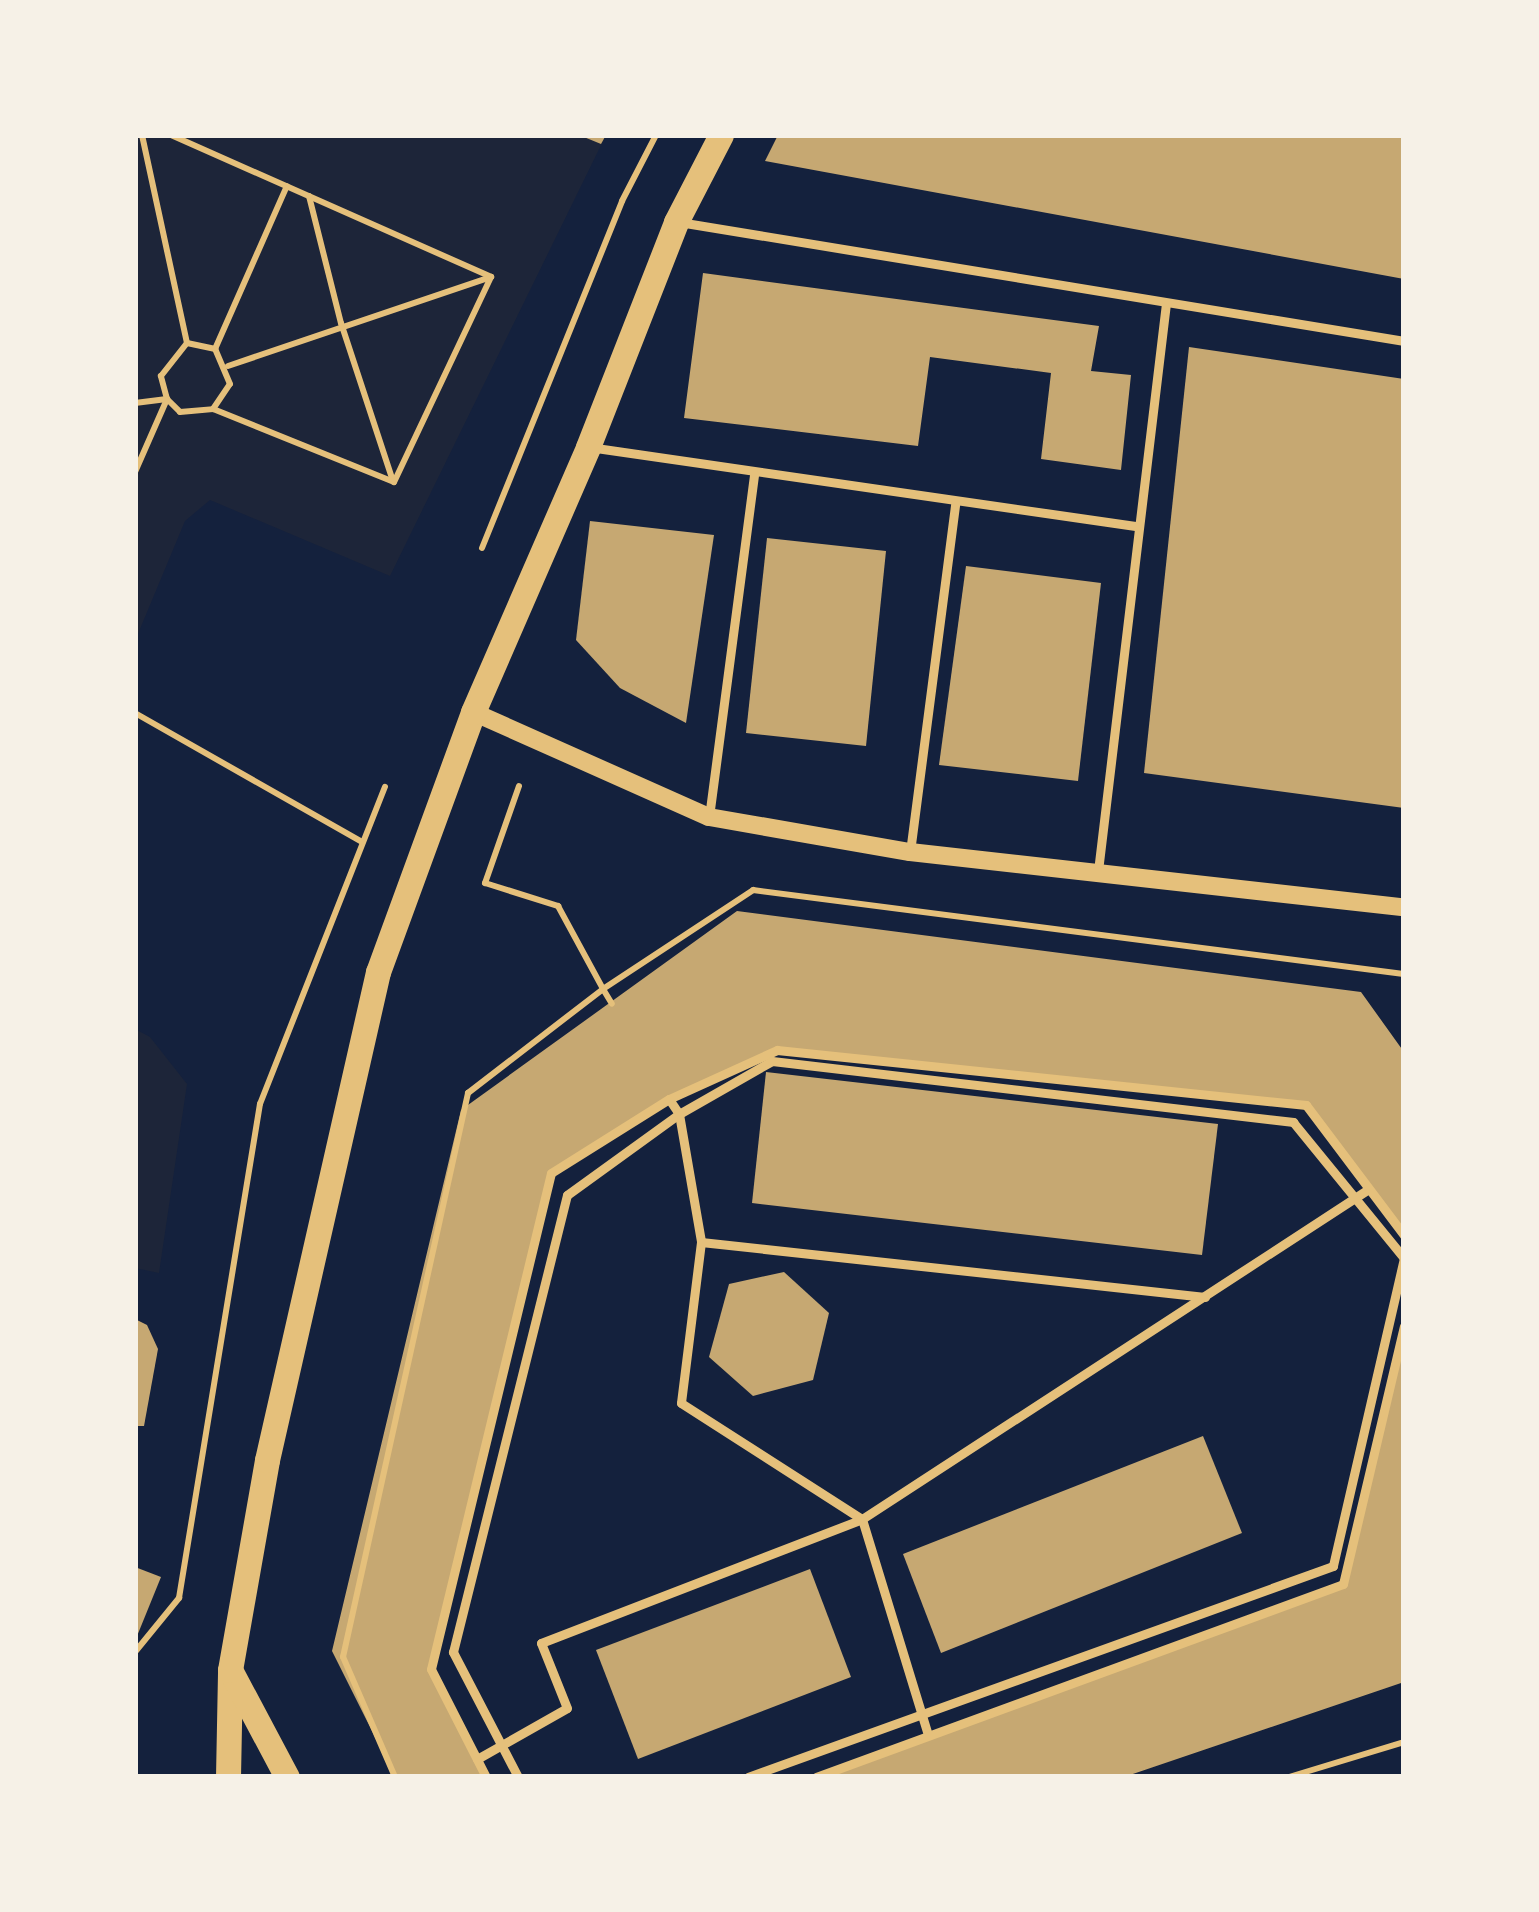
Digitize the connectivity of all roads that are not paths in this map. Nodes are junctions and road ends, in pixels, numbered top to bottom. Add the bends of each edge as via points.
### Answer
1 (721, 135) edge
2 (676, 222) junction
3 (1166, 303) junction
4 (1404, 341) edge
5 (588, 447) junction
6 (754, 475) junction
7 (955, 504) junction
8 (1135, 526) junction
9 (473, 712) junction
10 (709, 816) junction
11 (910, 852) junction
12 (1098, 873) junction
13 (1404, 907) edge
14 (669, 1099) junction
15 (679, 1114) junction
16 (1367, 1190) junction
17 (1354, 1200) junction
18 (1404, 1235) edge
19 (701, 1242) junction
20 (1207, 1298) junction
21 (1404, 1326) edge
22 (862, 1519) junction
23 (230, 1670) junction
24 (922, 1714) junction
25 (928, 1735) junction
26 (503, 1746) junction
27 (477, 1760) junction
28 (228, 1777) edge
29 (287, 1777) edge
30 (486, 1777) edge
31 (518, 1777) edge
32 (748, 1777) edge
33 (816, 1777) edge

1 - 2 main road
2 - 3 street
2 - 5 main road
3 - 4 street
3 - 8 street
5 - 6 street
5 - 9 main road
6 - 7 street
6 - 10 street
7 - 8 street
7 - 11 street
8 - 12 street
9 - 10 street
9 - 23 main road via 378,972 267,1460
10 - 11 street
11 - 12 street
12 - 13 street
14 - 15 street
14 - 16 street via 777,1050 1306,1106
14 - 27 street via 551,1173 432,1669
15 - 17 street via 772,1061 1294,1122
15 - 19 street
15 - 26 street via 567,1195 453,1652
16 - 17 street
16 - 18 street
17 - 20 street
17 - 24 street via 1404,1258 1333,1566
19 - 20 street
19 - 22 street via 680,1403
20 - 22 street
21 - 25 street via 1343,1584
22 - 24 street
22 - 26 street via 541,1643 567,1708
23 - 28 main road
23 - 29 main road
24 - 25 street
24 - 32 street
25 - 33 street
26 - 27 street
26 - 31 street
27 - 30 street

